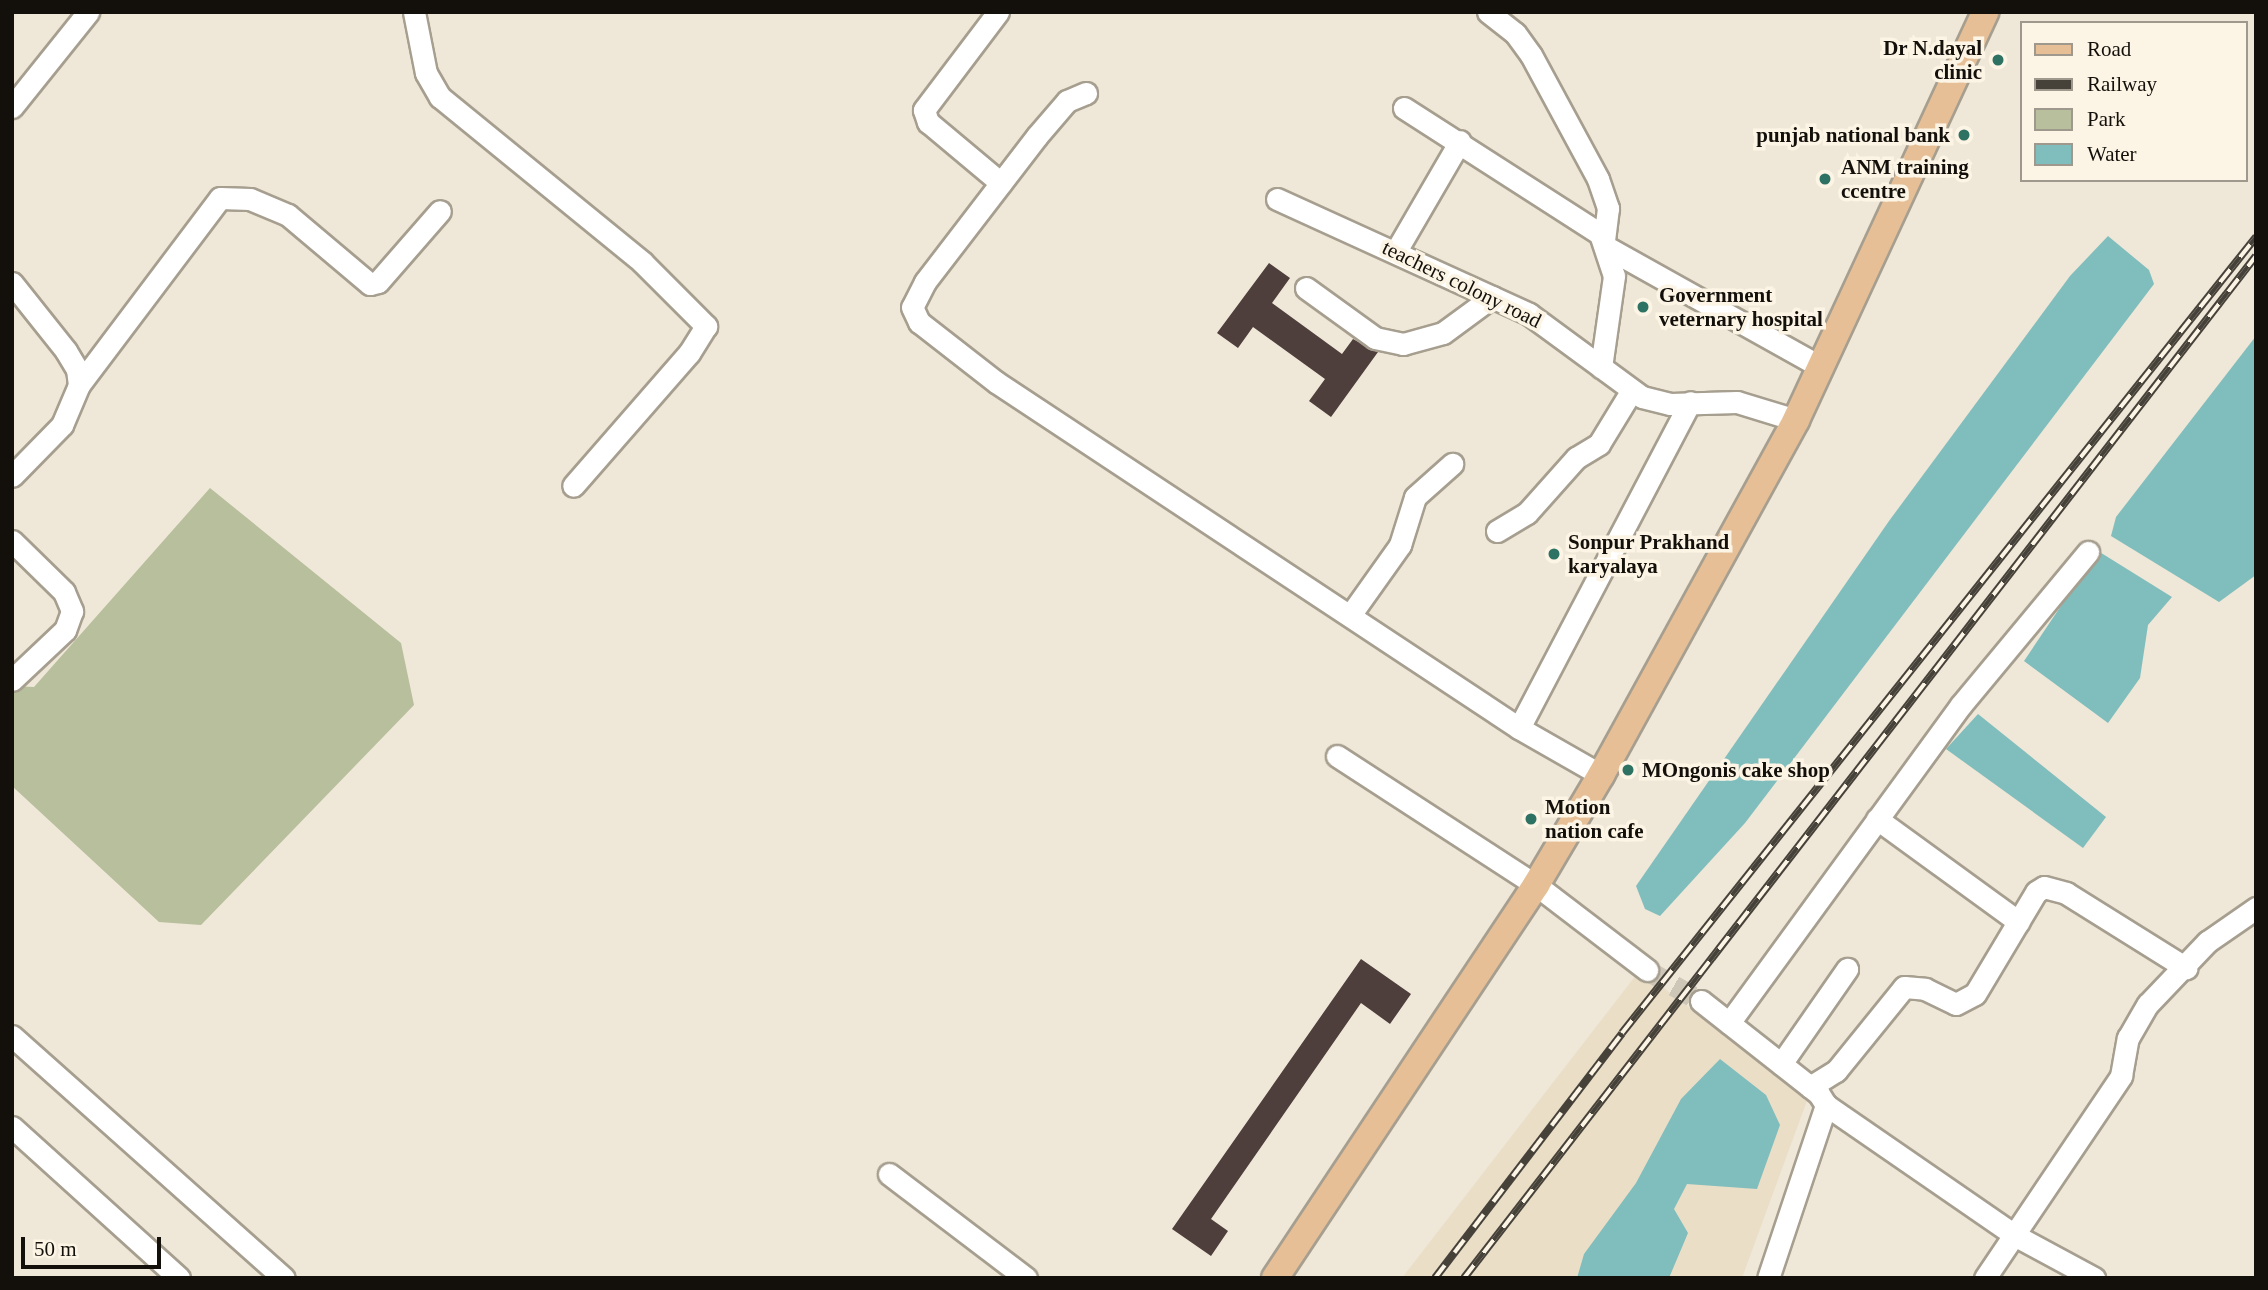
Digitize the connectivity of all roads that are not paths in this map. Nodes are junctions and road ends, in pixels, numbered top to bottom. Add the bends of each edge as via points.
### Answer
1 (88, 12) edge
2 (414, 12) edge
3 (998, 12) edge
4 (1488, 12) edge
5 (1985, 12) edge
6 (1086, 93) dead end
7 (12, 107) edge
8 (1404, 108) dead end
9 (1460, 141) junction
10 (1001, 183) junction
11 (1277, 199) dead end
12 (440, 211) dead end
13 (1606, 244) junction
14 (1396, 251) junction
15 (12, 283) edge
16 (1306, 288) dead end
17 (1492, 297) junction
18 (1601, 367) junction
19 (1821, 367) junction
20 (79, 385) junction
21 (1632, 390) junction
22 (1690, 402) junction
23 (1796, 420) junction
24 (1452, 464) dead end
25 (12, 476) edge
26 (573, 486) dead end
27 (1497, 531) dead end
28 (12, 541) edge
29 (2088, 552) dead end
30 (1351, 614) junction
31 (12, 680) edge
32 (1520, 728) junction
33 (1337, 756) dead end
34 (1601, 775) junction
35 (1877, 819) junction
36 (1536, 885) junction
37 (2256, 908) edge
38 (2020, 922) junction
39 (2186, 968) junction
40 (1847, 969) dead end
41 (1647, 970) tunnel mouth
42 (1701, 1001) tunnel mouth
43 (1729, 1023) junction
44 (12, 1036) edge
45 (1781, 1064) junction
46 (1810, 1087) junction
47 (1826, 1105) junction
48 (12, 1128) edge
49 (889, 1174) dead end
50 (2015, 1236) junction
51 (179, 1278) edge
52 (284, 1278) edge
53 (1026, 1278) edge
54 (1275, 1278) edge
55 (1768, 1278) edge
56 (1985, 1278) edge
57 (2094, 1278) edge

1 - 7 street
2 - 26 street via 426,73 440,97 642,262 706,326 680,364
3 - 10 street via 924,110 928,122
4 - 13 street via 1515,33 1531,55 1598,179 1608,208
5 - 19 main road
6 - 10 street via 1061,108
8 - 9 street
9 - 13 street via 1592,226
9 - 14 street
10 - 30 street via 915,299 912,307 919,323 996,382
11 - 14 street, teachers colony road
12 - 20 street via 378,282 370,284 282,211 250,200 220,198
13 - 18 street via 1613,307
13 - 19 street
14 - 17 street, teachers colony road
15 - 20 street via 66,351
16 - 17 street via 1375,338 1404,344 1443,333
17 - 18 street, teachers colony road via 1550,328
18 - 21 street, teachers colony road
19 - 23 main road
20 - 25 street via 62,425
21 - 22 street, teachers colony road via 1670,404
21 - 27 street via 1599,444 1576,458 1527,513
22 - 23 street, teachers colony road via 1737,402
22 - 32 street
23 - 34 main road
24 - 30 street via 1415,497 1400,545
28 - 31 street via 64,592 72,611 65,630
29 - 35 street via 1961,705
30 - 32 street
32 - 34 street
33 - 36 street
34 - 36 main road
35 - 38 street
35 - 43 street
36 - 41 street
36 - 54 main road
37 - 39 street via 2207,942
38 - 39 street via 2036,892 2053,888
38 - 46 street via 1975,995 1956,1004 1925,989 1904,987 1836,1071
39 - 50 street via 2160,991 2134,1027 2121,1076 2069,1147
40 - 45 street
42 - 43 street
43 - 45 street
44 - 52 street
45 - 46 street
46 - 47 street
47 - 50 street
47 - 55 street
48 - 51 street
49 - 53 street
50 - 56 street
50 - 57 street

